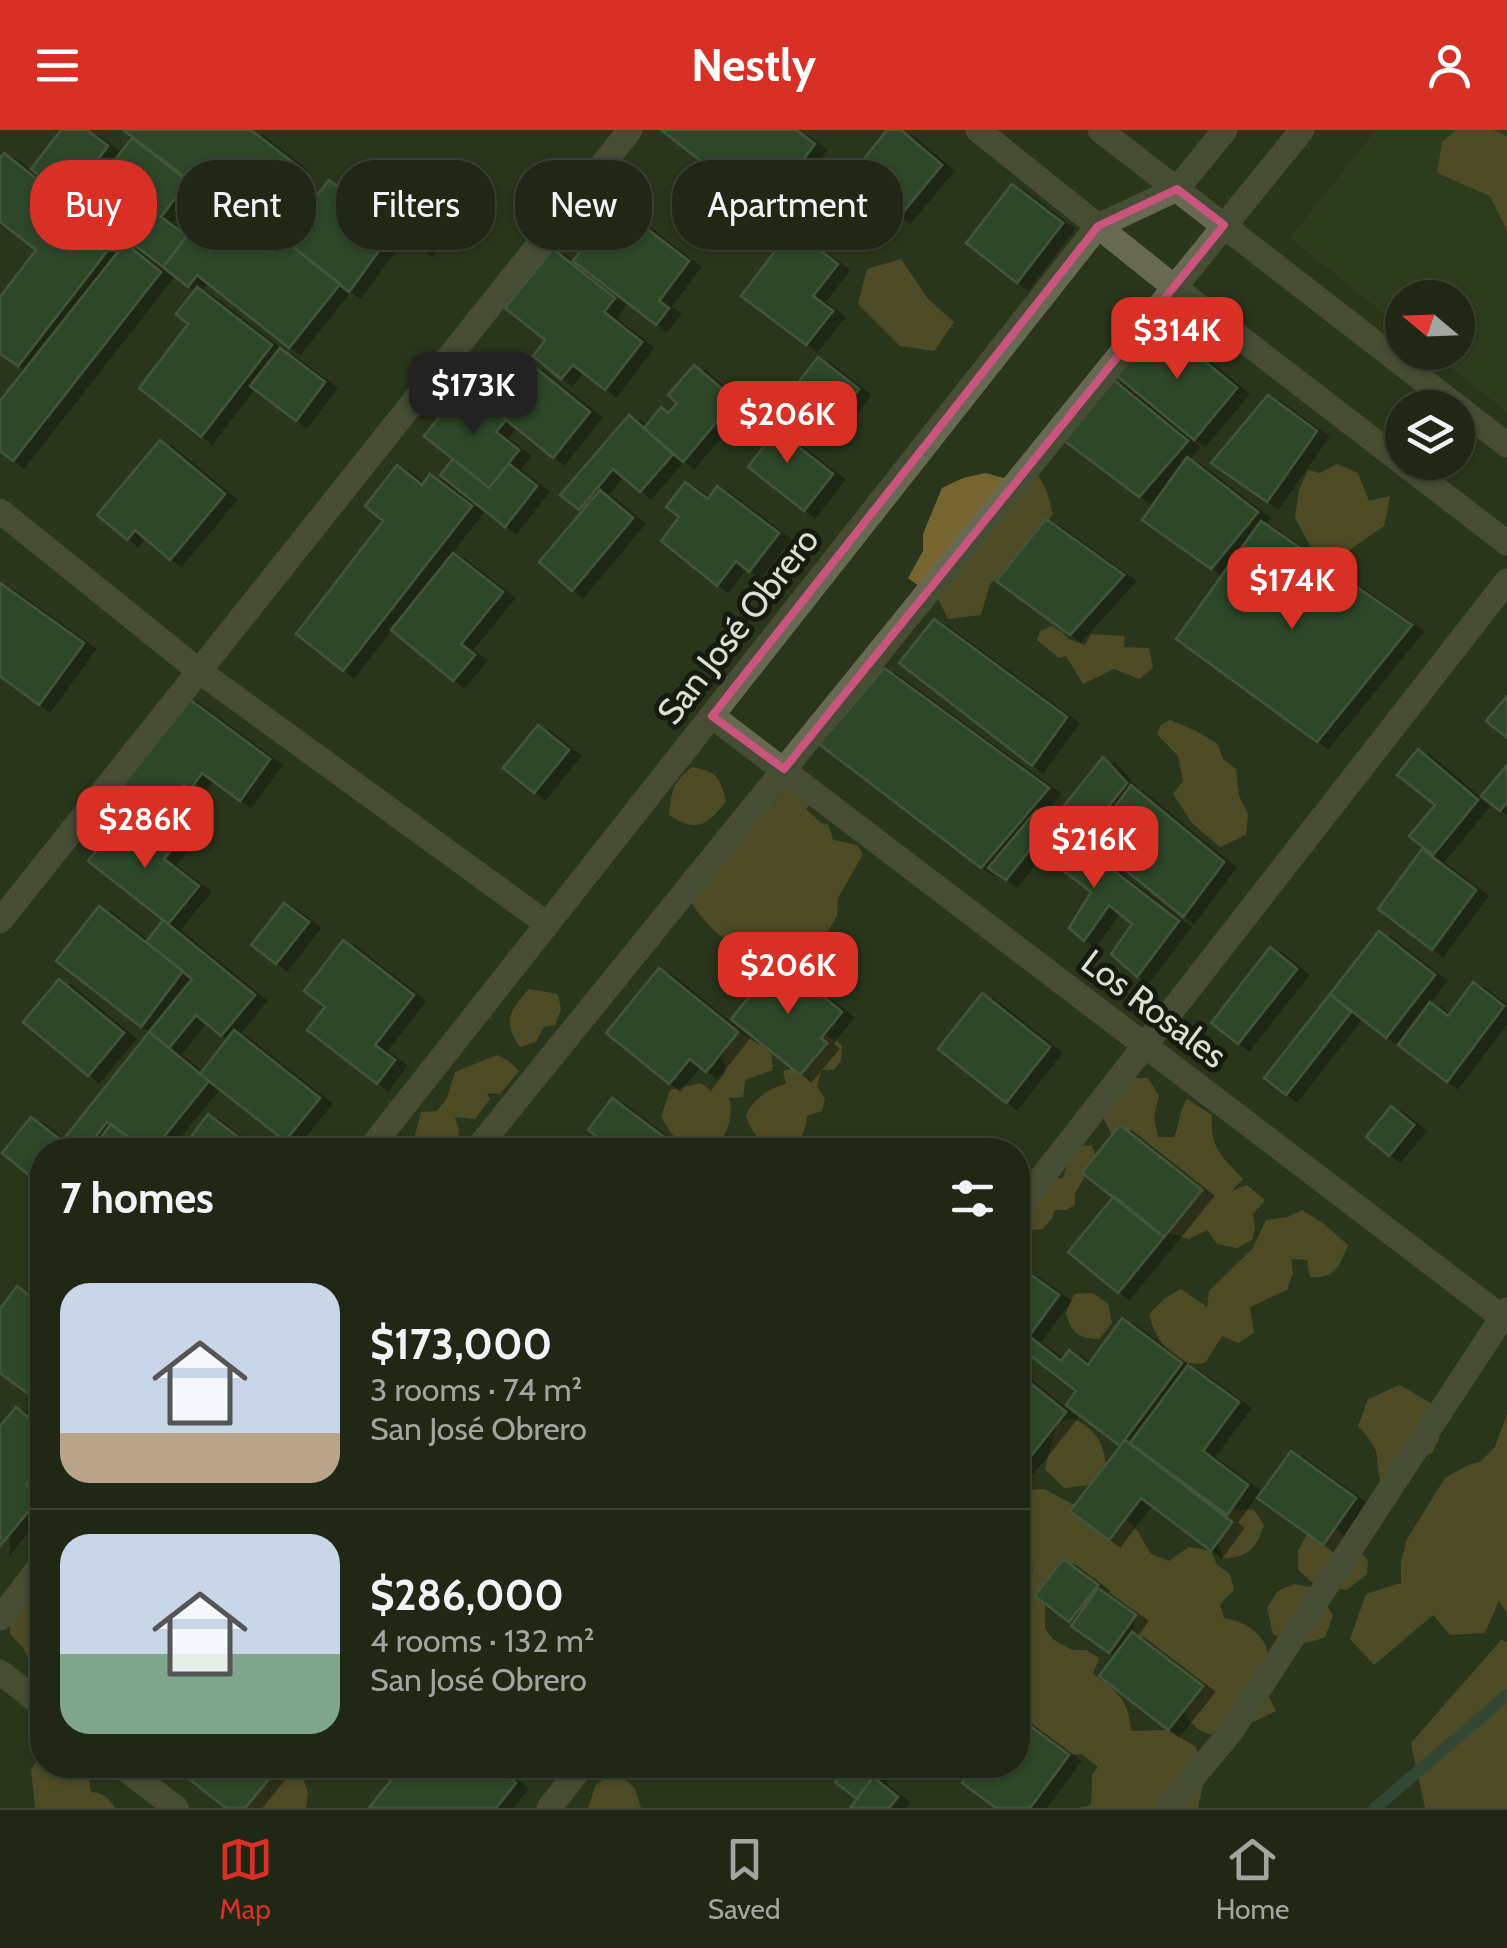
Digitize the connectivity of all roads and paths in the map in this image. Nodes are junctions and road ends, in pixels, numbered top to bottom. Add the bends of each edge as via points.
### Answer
1 (630, 130) edge
2 (978, 130) edge
3 (1100, 130) edge
4 (1226, 130) edge
5 (1302, 130) edge
6 (1178, 188) junction
7 (1224, 225) junction
8 (1098, 226) junction
9 (1174, 287) junction
10 (1507, 445) edge
11 (0, 511) edge
12 (1507, 543) edge
13 (1507, 582) edge
14 (199, 671) junction
15 (712, 716) junction
16 (784, 769) junction
17 (0, 922) edge
18 (547, 924) junction
19 (1145, 1046) junction
20 (378, 1138) edge
21 (486, 1138) edge
22 (1030, 1193) edge
23 (1505, 1316) edge
24 (30, 1579) edge
25 (0, 1618) edge
26 (0, 1673) edge
27 (30, 1691) edge
28 (137, 1778) edge
29 (573, 1778) edge
30 (176, 1808) edge
31 (549, 1808) edge
32 (1167, 1808) edge

1 - 14 street
2 - 8 street
3 - 6 street
4 - 6 street, San José Obrero
5 - 7 street
6 - 7 street
6 - 8 street, San José Obrero
7 - 9 street
7 - 10 street
8 - 9 street
8 - 15 street, San José Obrero
9 - 12 street
9 - 16 street
11 - 14 street
13 - 19 street
14 - 17 street
14 - 18 street
15 - 16 street, Los Rosales
15 - 18 street, San José Obrero
16 - 19 street, Los Rosales
16 - 21 street
18 - 20 street, San José Obrero
19 - 22 street
19 - 23 street, Los Rosales
23 - 32 street via 1230,1734
24 - 25 street
26 - 27 street
28 - 30 street
29 - 31 street

